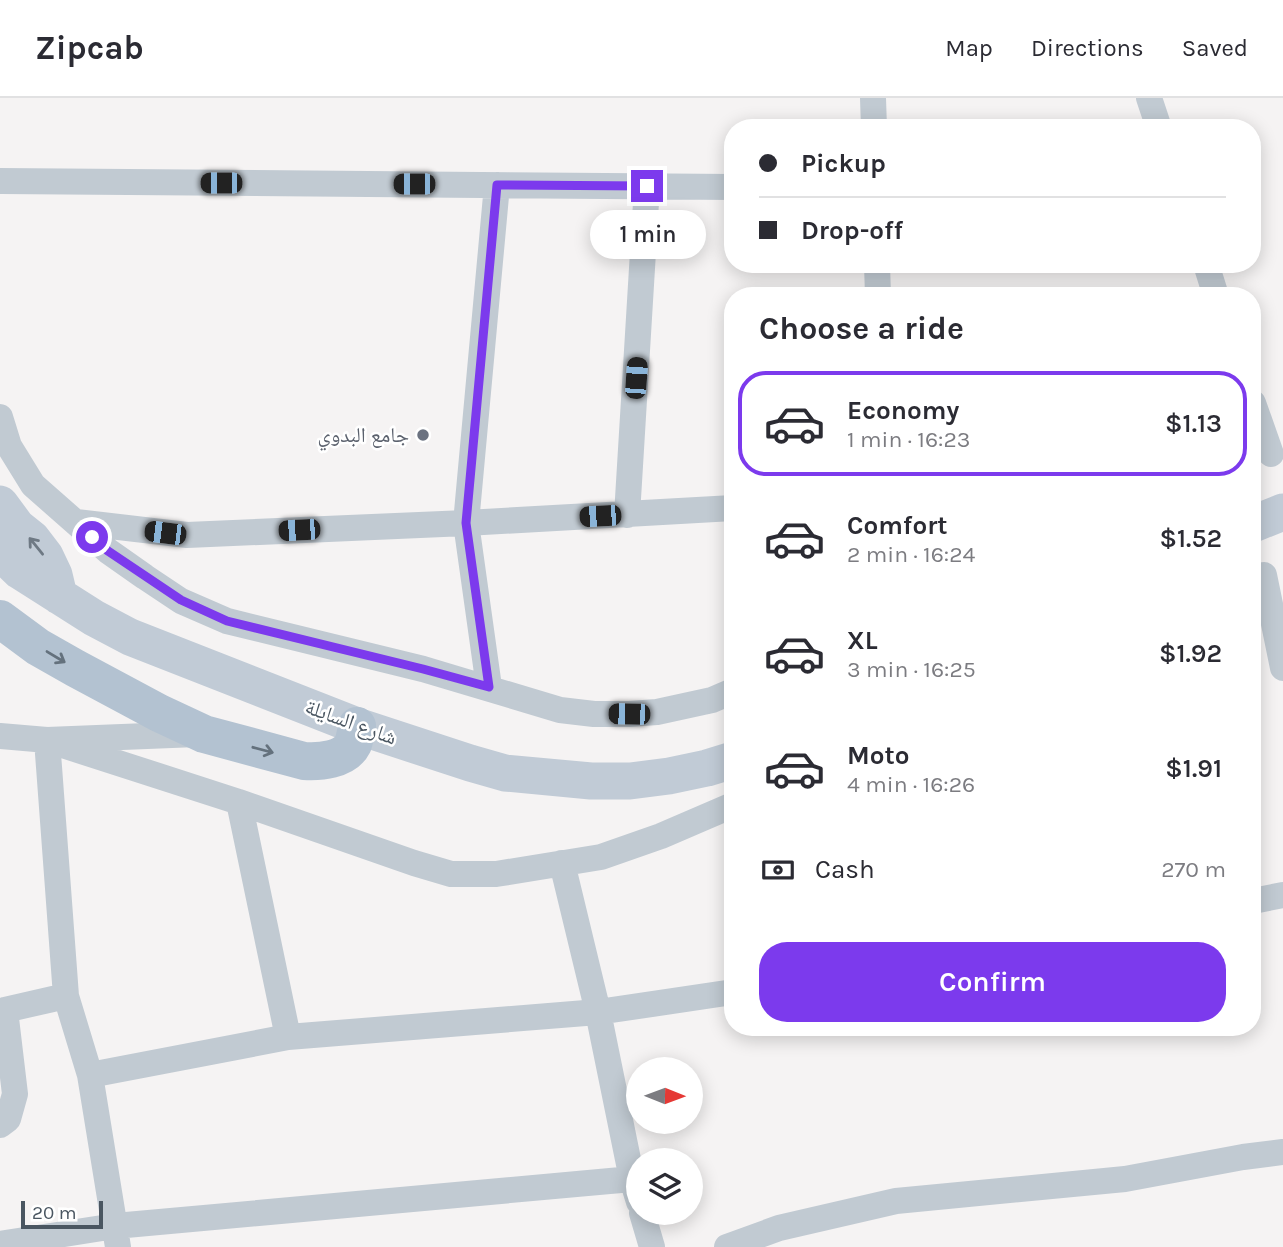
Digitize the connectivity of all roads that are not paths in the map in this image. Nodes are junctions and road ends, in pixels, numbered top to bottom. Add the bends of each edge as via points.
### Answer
1 (873, 98) edge
2 (1149, 98) edge
3 (874, 119) edge
4 (1156, 119) edge
5 (0, 181) edge
6 (497, 185) junction
7 (647, 186) junction
8 (724, 187) edge
9 (0, 417) edge
10 (1261, 430) edge
11 (1269, 456) edge
12 (0, 504) edge
13 (724, 509) edge
14 (1283, 512) edge
15 (627, 515) junction
16 (1261, 521) edge
17 (76, 522) junction
18 (466, 523) junction
19 (0, 552) edge
20 (1267, 574) edge
21 (59, 596) junction
22 (0, 619) edge
23 (1283, 668) edge
24 (489, 687) junction
25 (724, 695) edge
26 (357, 726) junction
27 (204, 734) junction
28 (0, 736) edge
29 (47, 740) junction
30 (724, 763) edge
31 (239, 802) junction
32 (724, 809) edge
33 (562, 863) junction
34 (1283, 895) edge
35 (1261, 899) edge
36 (724, 993) edge
37 (66, 996) junction
38 (3, 1011) edge
39 (598, 1012) junction
40 (288, 1037) junction
41 (90, 1075) junction
42 (0, 1125) edge
43 (626, 1148) edge
44 (1283, 1152) edge
45 (626, 1191) edge
46 (646, 1225) edge
47 (117, 1237) edge
48 (0, 1244) edge
49 (652, 1247) edge
50 (727, 1247) edge

1 - 3 street
2 - 4 street
5 - 6 street
6 - 7 street
6 - 18 street
7 - 8 street
7 - 15 street
9 - 17 street via 9,446 33,485
10 - 11 street
21 -> 12 main road via 44,556
13 - 15 street
14 - 16 main road
15 - 18 street
17 - 18 street via 187,535
17 - 24 street via 145,577 227,621
18 - 24 street
19 - 21 main road, شارع السايلة
20 - 23 street
21 - 26 main road, شارع السايلة via 130,637
22 -> 27 main road via 38,647 126,697
24 - 25 street via 560,710 594,714 657,712
27 -> 26 main road via 317,762 330,760 352,746
26 - 30 main road, شارع السايلة via 505,772 552,778 630,781
27 - 29 street
28 - 29 street
29 - 31 street
29 - 37 street
31 - 33 street via 451,874 496,874
31 - 40 street
32 - 33 street via 601,857
33 - 39 street
34 - 35 street
36 - 39 street
37 - 38 street
37 - 41 street
38 - 42 street via 15,1094 8,1119
39 - 40 street
39 - 43 street
40 - 41 street
41 - 47 street
44 - 50 street via 1125,1179 896,1201 779,1228
45 - 47 street
46 - 49 street
47 - 48 street

